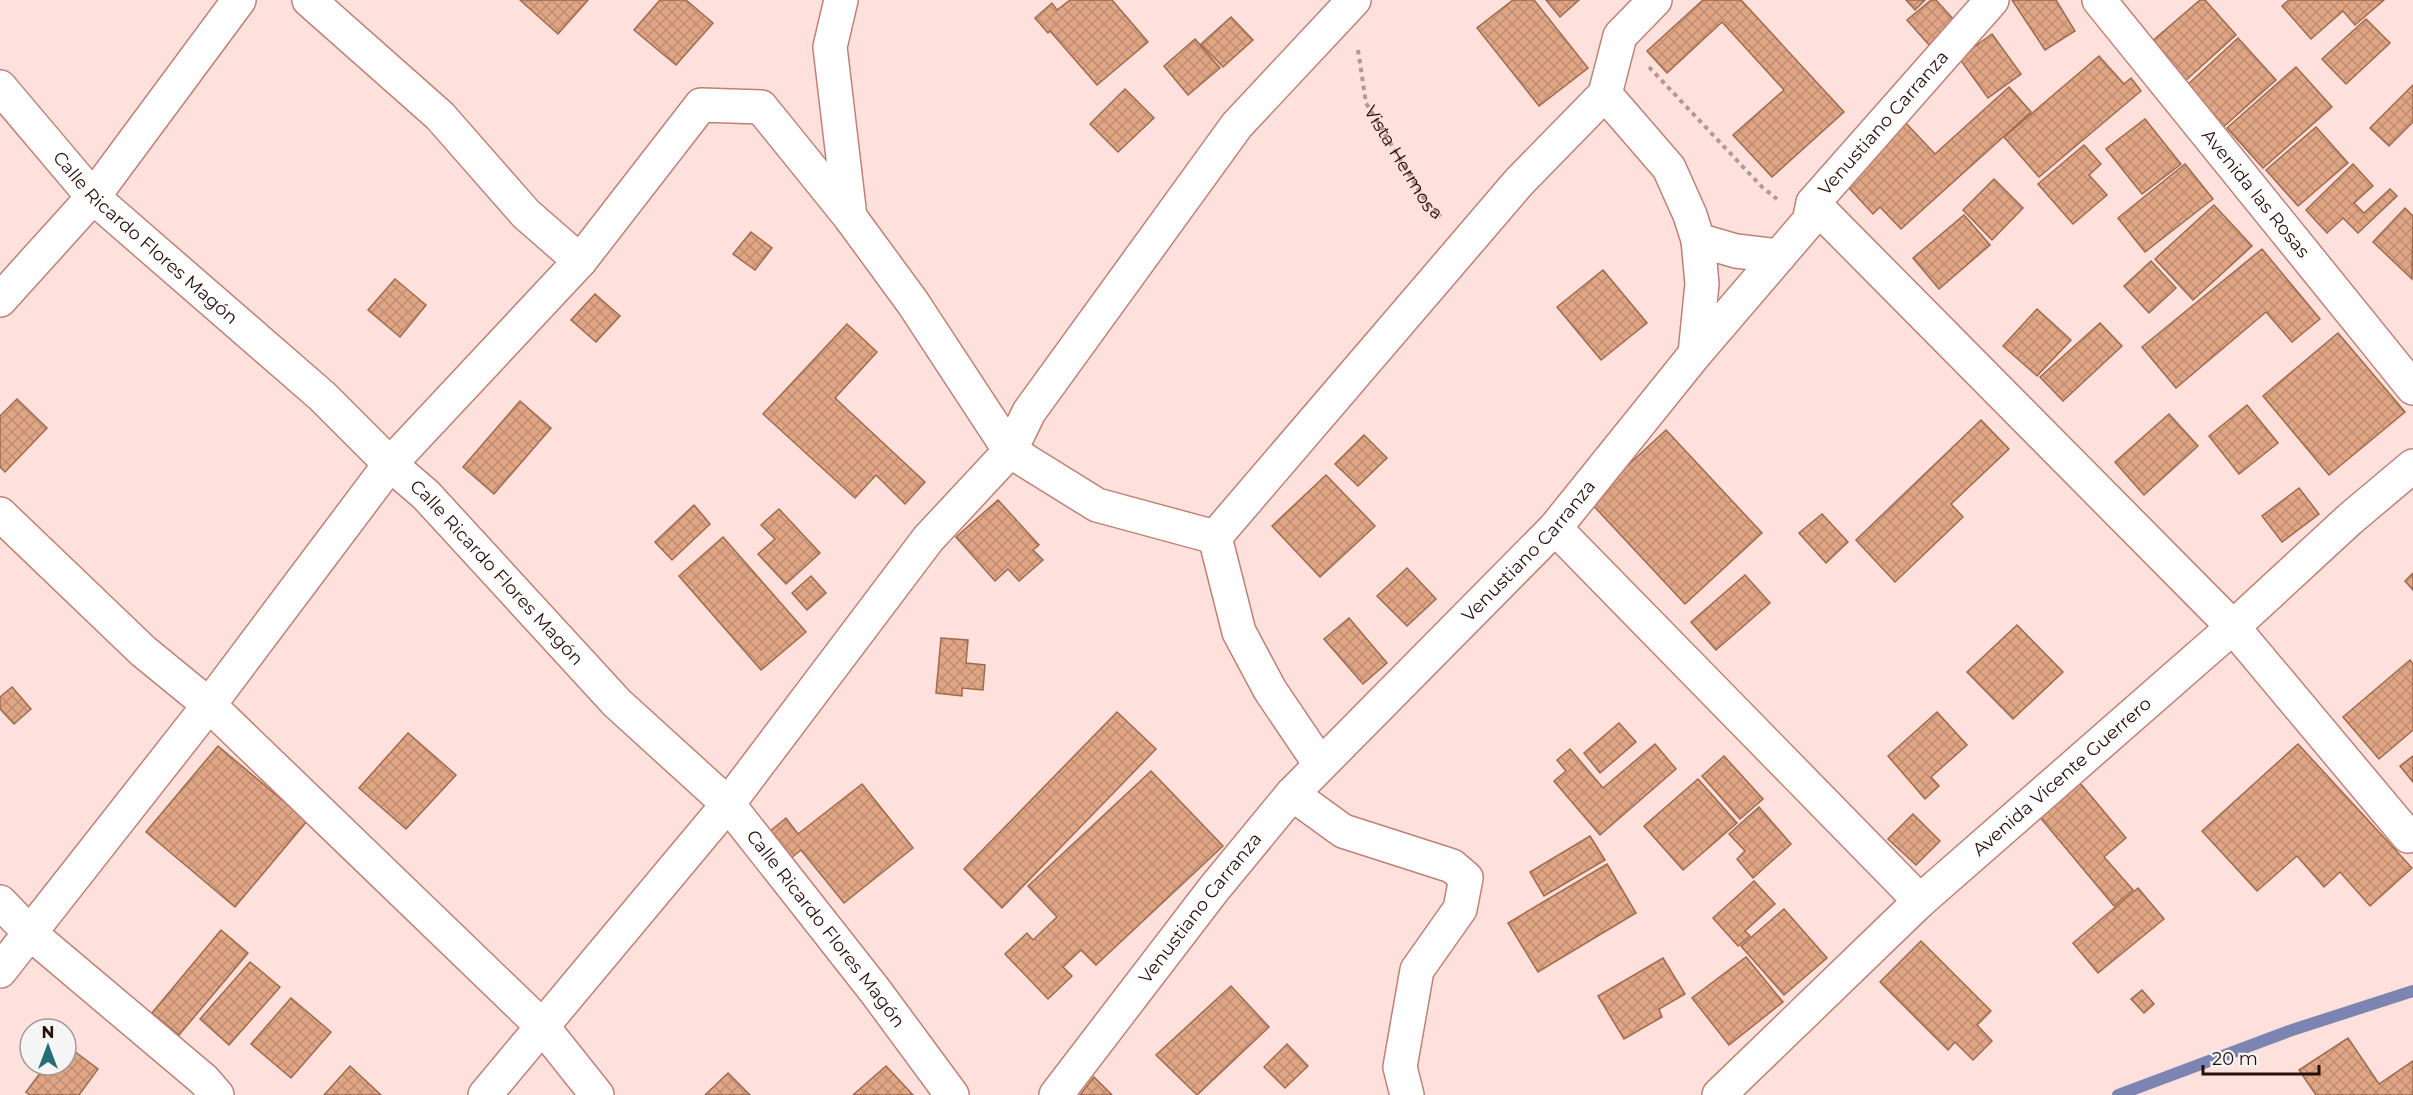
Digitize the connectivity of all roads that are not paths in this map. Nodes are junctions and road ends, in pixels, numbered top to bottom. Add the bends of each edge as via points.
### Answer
1 (239, 0) edge
2 (309, 0) edge
3 (841, 0) edge
4 (1655, 0) edge
5 (1992, 0) edge
6 (2099, 0) edge
7 (1352, 2) edge
8 (0, 87) edge
9 (1605, 94) junction
10 (93, 197) junction
11 (1813, 203) junction
12 (850, 217) junction
13 (1698, 240) junction
14 (1779, 256) junction
15 (580, 261) junction
16 (0, 300) edge
17 (1695, 354) junction
18 (2413, 388) edge
19 (1010, 451) junction
20 (390, 464) junction
21 (2413, 466) edge
22 (0, 514) edge
23 (1555, 528) junction
24 (1215, 537) junction
25 (2233, 627) junction
26 (209, 705) junction
27 (1320, 764) junction
28 (1292, 794) junction
29 (728, 804) junction
30 (2408, 836) dead end
31 (1920, 900) junction
32 (0, 902) edge
33 (31, 934) junction
34 (0, 971) edge
35 (542, 1026) junction
36 (217, 1095) edge
37 (485, 1095) edge
38 (597, 1095) edge
39 (952, 1095) edge
40 (1056, 1095) edge
41 (1407, 1095) edge
42 (1719, 1095) edge

1 - 10 street
2 - 15 street via 440,116 526,214
3 - 12 street via 830,47
4 - 9 street via 1620,36
5 - 11 street, Venustiano Carranza
6 - 18 street, Avenida las Rosas
7 - 19 street via 1237,125 1029,412
8 - 10 street, Calle Ricardo Flores Magón
9 - 13 street via 1669,168
9 - 24 street via 1519,182
10 - 16 street
10 - 20 street, Calle Ricardo Flores Magón via 322,396
11 - 14 street, Venustiano Carranza via 1809,221
11 - 25 street
12 - 15 street via 761,107 701,105
12 - 19 street
13 - 14 street via 1736,251
13 - 17 street via 1702,284
14 - 17 street, Venustiano Carranza
15 - 20 street
17 - 23 street, Venustiano Carranza
19 - 24 street via 1097,505
19 - 29 street via 928,538
20 - 26 street
20 - 29 street, Calle Ricardo Flores Magón via 426,495 617,703
21 - 25 street, Avenida Vicente Guerrero
22 - 26 street via 143,651
23 - 27 street, Venustiano Carranza
23 - 31 street
24 - 27 street via 1239,632 1270,690
25 - 30 street
25 - 31 street, Avenida Vicente Guerrero
26 - 33 street
26 - 35 street
27 - 28 street, Venustiano Carranza
28 - 40 street, Venustiano Carranza
28 - 41 street via 1343,831 1452,866 1466,878 1460,909 1417,970 1400,1067
29 - 35 street
29 - 39 street, Calle Ricardo Flores Magón
31 - 42 street, Avenida Vicente Guerrero
32 - 33 street
33 - 34 street
33 - 36 street
35 - 37 street
35 - 38 street

